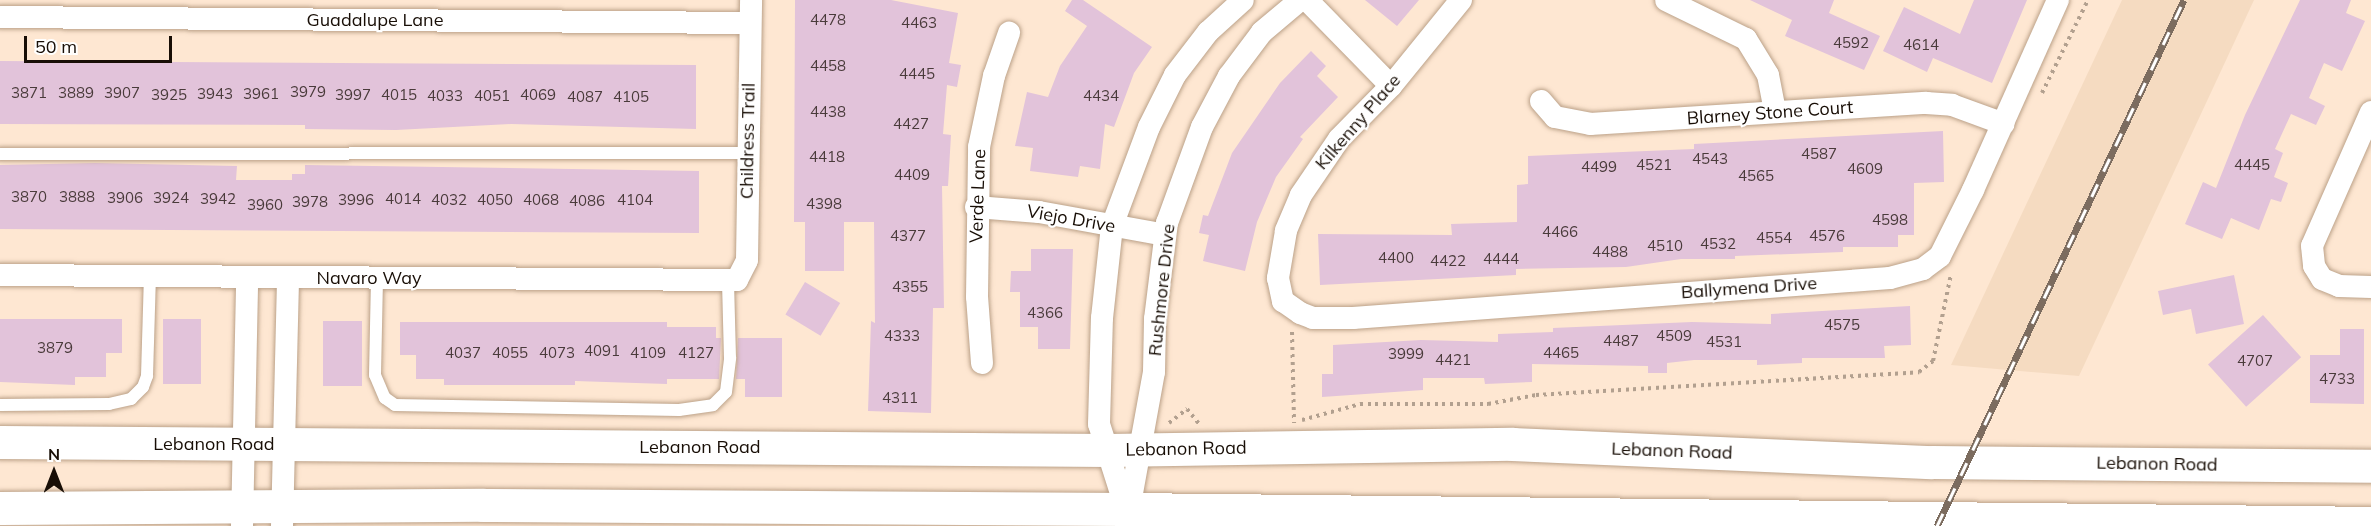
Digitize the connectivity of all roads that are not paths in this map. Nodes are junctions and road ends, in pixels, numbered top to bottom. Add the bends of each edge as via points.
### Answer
1 (751, 0) edge
2 (1243, 0) edge
3 (1300, 0) edge
4 (1307, 0) edge
5 (1461, 0) edge
6 (1666, 0) edge
7 (2058, 0) edge
8 (0, 17) edge
9 (750, 23) junction
10 (1010, 33) dead end
11 (1391, 86) junction
12 (1541, 101) dead end
13 (1775, 111) junction
14 (2370, 116) edge
15 (2004, 124) junction
16 (748, 153) junction
17 (0, 154) edge
18 (976, 207) junction
19 (1112, 226) junction
20 (1165, 235) junction
21 (0, 275) edge
22 (150, 277) junction
23 (247, 278) junction
24 (288, 278) junction
25 (376, 279) junction
26 (733, 280) junction
27 (2371, 287) edge
28 (1285, 300) joint
29 (982, 363) dead end
30 (0, 405) edge
31 (0, 442) edge
32 (246, 444) junction
33 (283, 444) junction
34 (1124, 450) junction
35 (2371, 466) edge
36 (0, 508) edge
37 (282, 516) edge
38 (242, 518) edge
39 (1126, 518) edge
40 (2371, 523) edge

1 - 9 street, Childress Trail
2 - 19 street, Rushmore Drive via 1209,32 1175,75 1149,127
3 - 20 street, Rushmore Drive via 1262,32 1229,76 1202,127
4 - 11 street
5 - 11 street, Kilkenny Place
6 - 13 street via 1746,39 1768,75
7 - 15 street, Ballymena Drive
8 - 9 street, Guadalupe Lane
9 - 16 street, Childress Trail
10 - 18 street, Verde Lane via 983,121
11 - 28 street, Kilkenny Place via 1339,139 1301,195 1283,244
12 - 13 street, Blarney Stone Court via 1555,117 1590,124
13 - 15 street, Blarney Stone Court via 1938,103
14 - 27 street via 2312,246 2314,266 2322,279 2339,286
15 - 28 street, Ballymena Drive via 1940,256 1933,264 1908,274 1353,318 1313,318
16 - 17 lane
16 - 26 street, Childress Trail via 747,260
18 - 19 street, Viejo Drive via 1039,212
18 - 29 street, Verde Lane via 977,324
19 - 20 street, Viejo Drive
19 - 34 street, Rushmore Drive via 1102,318 1099,424
20 - 34 street, Rushmore Drive via 1154,372
21 - 22 street, Navaro Way
22 - 23 street, Navaro Way
22 - 30 lane via 147,376 131,399 109,404
23 - 24 street, Navaro Way
23 - 32 street
24 - 25 street, Navaro Way
24 - 33 street
25 - 26 street, Navaro Way
25 - 26 lane via 375,375 385,398 395,405 679,410 713,405 726,392
31 - 32 main road, Lebanon Road
32 - 33 main road, Lebanon Road
32 - 38 street
33 - 34 main road, Lebanon Road
33 - 37 street
34 - 35 main road, Lebanon Road via 1512,444 1932,462
34 - 39 street, Rushmore Drive
36 - 38 main road
37 - 38 main road
37 - 39 main road
39 - 40 main road

